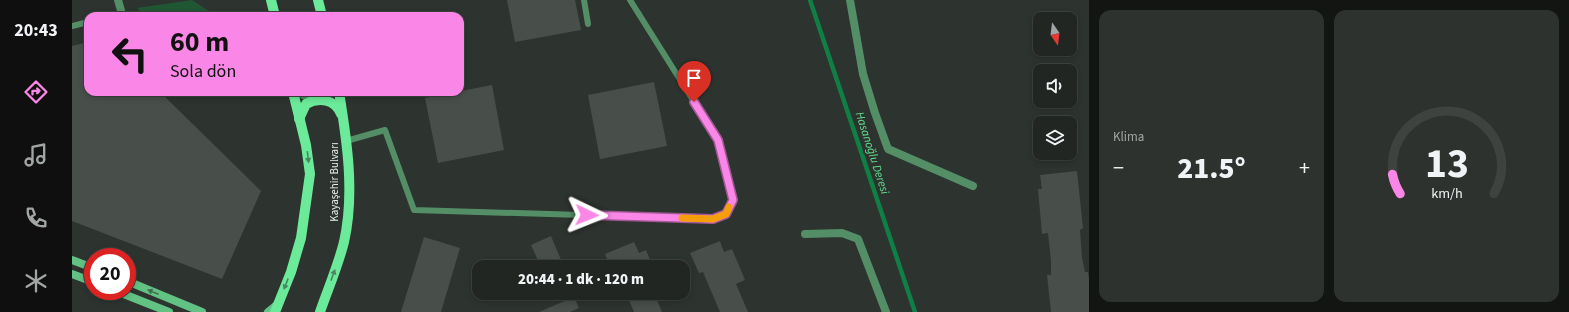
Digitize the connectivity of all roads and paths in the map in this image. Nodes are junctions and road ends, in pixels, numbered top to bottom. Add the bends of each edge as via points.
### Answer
1 (118, 0) edge
2 (271, 0) edge
3 (318, 0) edge
4 (584, 0) edge
5 (630, 0) edge
6 (850, 0) edge
7 (118, 12) edge
8 (274, 12) edge
9 (321, 12) edge
10 (84, 23) edge
11 (588, 24) dead end
12 (72, 26) edge
13 (293, 96) edge
14 (303, 96) edge
15 (340, 96) edge
16 (312, 101) junction
17 (299, 119) junction
18 (343, 120) junction
19 (346, 141) junction
20 (974, 186) dead end
21 (806, 234) dead end
22 (72, 260) edge
23 (84, 265) edge
24 (72, 274) edge
25 (84, 279) edge
26 (136, 285) edge
27 (136, 299) edge
28 (171, 299) junction
29 (277, 307) edge
30 (167, 312) edge
31 (202, 312) edge
32 (268, 312) edge
33 (320, 312) edge
34 (886, 312) edge

1 - 7 street
2 - 8 main road
3 - 9 main road
4 - 11 lane
5 - 19 lane via 718,140 733,200 726,214 713,219 414,210 385,130
6 - 20 street via 863,74 888,149
10 - 12 lane
13 - 17 main road
14 - 16 lane
15 - 18 main road, Kayaşehir Bulvarı
16 - 17 main road via 306,104
16 - 18 main road, Kayaşehir Bulvarı via 319,99 334,104
17 -> 29 main road via 310,174 307,205 301,238
18 - 19 main road, Kayaşehir Bulvarı
33 -> 19 main road, Kayaşehir Bulvarı via 345,236 348,189
21 - 34 street via 842,233 858,239
22 - 23 street
24 - 25 street
28 -> 26 street
27 - 30 street
28 - 30 lane
28 - 31 street
29 - 32 street

